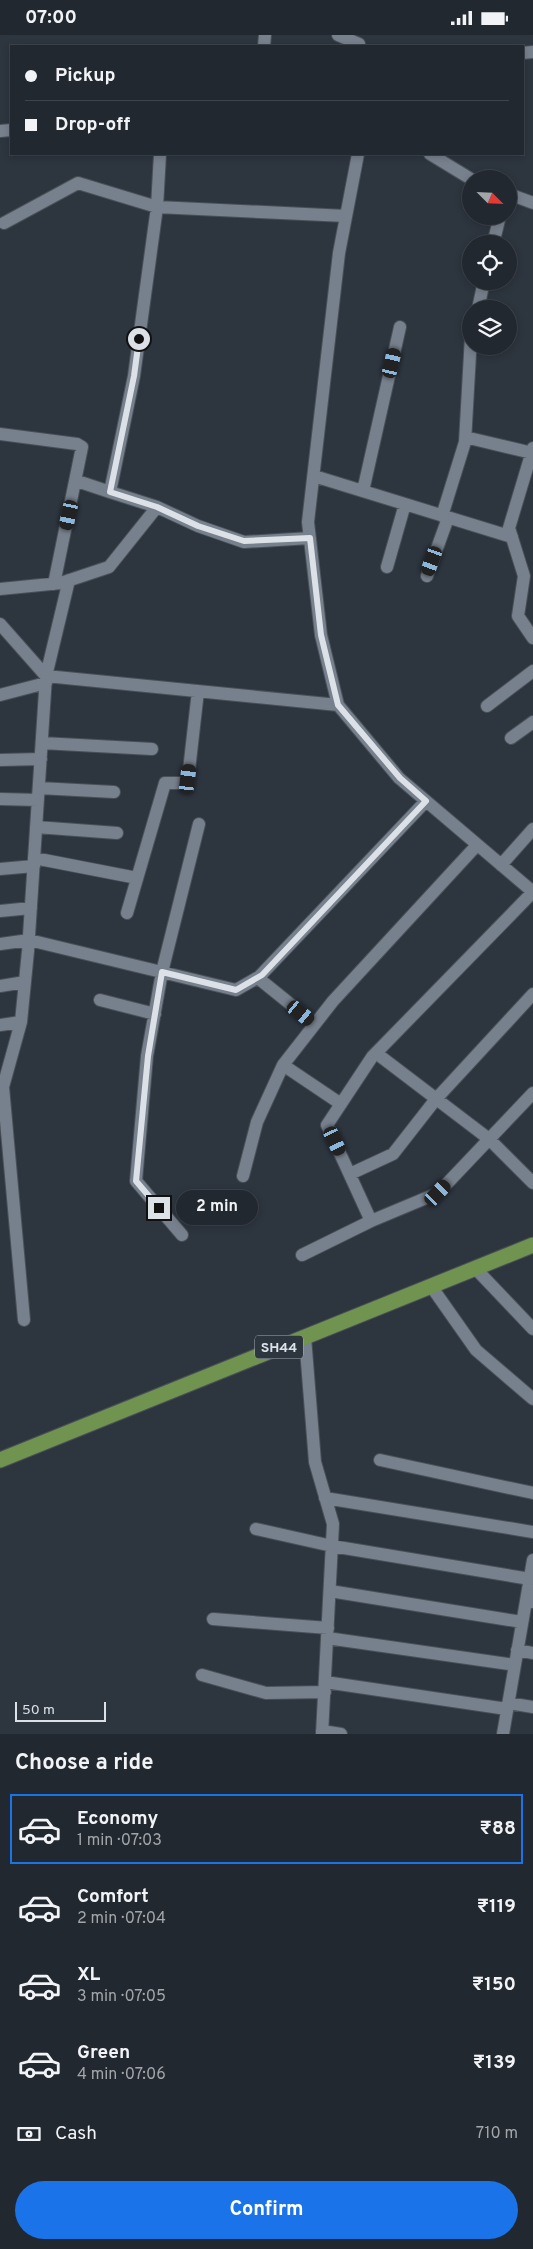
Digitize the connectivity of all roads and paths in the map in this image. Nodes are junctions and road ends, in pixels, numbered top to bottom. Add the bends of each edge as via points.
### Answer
1 (338, 35) edge
2 (359, 42) edge
3 (160, 155) edge
4 (358, 155) edge
5 (432, 155) edge
6 (462, 174) edge
7 (518, 197) edge
8 (533, 203) edge
9 (157, 207) junction
10 (346, 216) junction
11 (4, 223) dead end
12 (400, 327) dead end
13 (470, 355) edge
14 (0, 435) edge
15 (465, 442) junction
16 (532, 451) edge
17 (314, 476) junction
18 (76, 481) junction
19 (363, 491) junction
20 (110, 492) junction
21 (405, 504) junction
22 (157, 507) junction
23 (445, 517) junction
24 (512, 537) junction
25 (310, 538) junction
26 (387, 567) dead end
27 (427, 576) dead end
28 (529, 577) edge
29 (69, 580) junction
30 (54, 584) junction
31 (0, 589) edge
32 (0, 624) edge
33 (533, 638) edge
34 (533, 671) edge
35 (46, 680) junction
36 (198, 691) junction
37 (0, 695) edge
38 (338, 705) junction
39 (487, 706) dead end
40 (533, 723) edge
41 (511, 738) dead end
42 (42, 743) junction
43 (152, 749) dead end
44 (0, 759) edge
45 (41, 759) junction
46 (114, 792) dead end
47 (39, 794) junction
48 (0, 799) edge
49 (426, 801) junction
50 (199, 824) dead end
51 (36, 827) junction
52 (533, 829) edge
53 (117, 833) dead end
54 (477, 845) junction
55 (34, 862) junction
56 (501, 865) junction
57 (0, 869) edge
58 (137, 878) junction
59 (533, 892) edge
60 (31, 908) junction
61 (0, 911) edge
62 (127, 913) dead end
63 (29, 940) junction
64 (0, 944) edge
65 (162, 972) junction
66 (262, 975) junction
67 (25, 982) junction
68 (0, 986) edge
69 (533, 994) edge
70 (100, 1001) dead end
71 (155, 1014) junction
72 (21, 1023) junction
73 (315, 1024) junction
74 (0, 1025) edge
75 (376, 1053) junction
76 (283, 1065) junction
77 (533, 1093) edge
78 (436, 1099) junction
79 (341, 1104) junction
80 (489, 1139) junction
81 (350, 1174) junction
82 (243, 1176) dead end
83 (533, 1183) edge
84 (371, 1221) junction
85 (182, 1235) dead end
86 (532, 1246) edge
87 (302, 1255) dead end
88 (474, 1268) junction
89 (431, 1286) junction
90 (24, 1320) dead end
91 (533, 1329) edge
92 (305, 1337) junction
93 (533, 1399) edge
94 (0, 1460) edge
95 (380, 1460) dead end
96 (533, 1493) edge
97 (325, 1498) junction
98 (256, 1529) dead end
99 (533, 1532) edge
100 (332, 1546) junction
101 (533, 1560) edge
102 (530, 1579) junction
103 (330, 1591) junction
104 (529, 1602) edge
105 (213, 1619) dead end
106 (522, 1622) junction
107 (328, 1633) junction
108 (517, 1650) junction
109 (533, 1653) edge
110 (515, 1665) junction
111 (202, 1675) dead end
112 (325, 1687) junction
113 (508, 1706) junction
114 (533, 1707) edge
115 (322, 1733) edge
116 (341, 1734) edge
117 (503, 1734) edge

1 - 2 street
3 - 9 street
4 - 10 street
5 - 6 street
7 - 8 street
9 - 10 street
9 - 11 street via 78,183
9 - 20 street via 134,376
10 - 17 street
12 - 19 street
13 - 15 street
14 - 18 street via 80,445 83,451
15 - 16 street via 472,437
15 - 23 street
16 - 24 street via 509,528
17 - 19 street
17 - 25 street via 308,522
18 - 20 street
18 - 30 street
19 - 21 street
20 - 22 street
21 - 23 street
21 - 26 street
22 - 25 street via 198,526 244,541
22 - 29 street via 109,567
23 - 24 street
23 - 27 street
24 - 28 street
25 - 38 street via 321,635
28 - 33 street via 518,616
29 - 30 street
29 - 35 street
30 - 31 street
32 - 35 street
34 - 39 street
35 - 36 street
35 - 37 street
35 - 42 street
36 - 38 street
36 - 58 street via 188,779 183,783 165,783
38 - 49 street via 400,778
40 - 41 street
42 - 43 street
42 - 45 street
44 - 45 street
45 - 47 street
46 - 47 street
47 - 48 street
47 - 51 street
49 - 54 street
49 - 66 street
50 - 65 street
51 - 53 street
51 - 55 street
52 - 56 street
54 - 56 street
54 - 73 street
55 - 57 street
55 - 58 street
55 - 60 street
56 - 59 street
58 - 62 street
59 - 75 street
60 - 61 street
60 - 63 street
63 - 64 street
63 - 65 street
63 - 67 street
65 - 66 street via 236,990
65 - 71 street
66 - 73 street via 258,978
67 - 68 street
67 - 72 street
69 - 78 street
70 - 71 street
71 - 85 street via 136,1181
72 - 74 street
72 - 90 street via 3,1087
73 - 76 street
75 - 78 street
75 - 79 street
76 - 79 street
76 - 82 street via 259,1116
77 - 80 street
78 - 80 street
78 - 81 street via 393,1154
79 - 81 street via 327,1125
80 - 83 street
80 - 84 street via 438,1193
81 - 84 street
84 - 87 street
86 - 88 main road, SH44
88 - 89 main road, SH44
88 - 91 street
89 - 92 main road, SH44
89 - 93 street via 476,1350
92 - 94 main road, SH44
92 - 97 street via 315,1463
95 - 96 street
97 - 99 street
97 - 100 street via 333,1524
98 - 100 street
100 - 102 street
100 - 103 street
101 - 102 street
102 - 104 street
103 - 106 street
103 - 107 street
104 - 106 street
105 - 107 street
106 - 108 street
107 - 110 street
107 - 112 street
108 - 109 street
108 - 110 street
110 - 113 street
111 - 112 street via 266,1693
112 - 113 street
112 - 115 street
113 - 114 street
113 - 117 street
115 - 116 street

